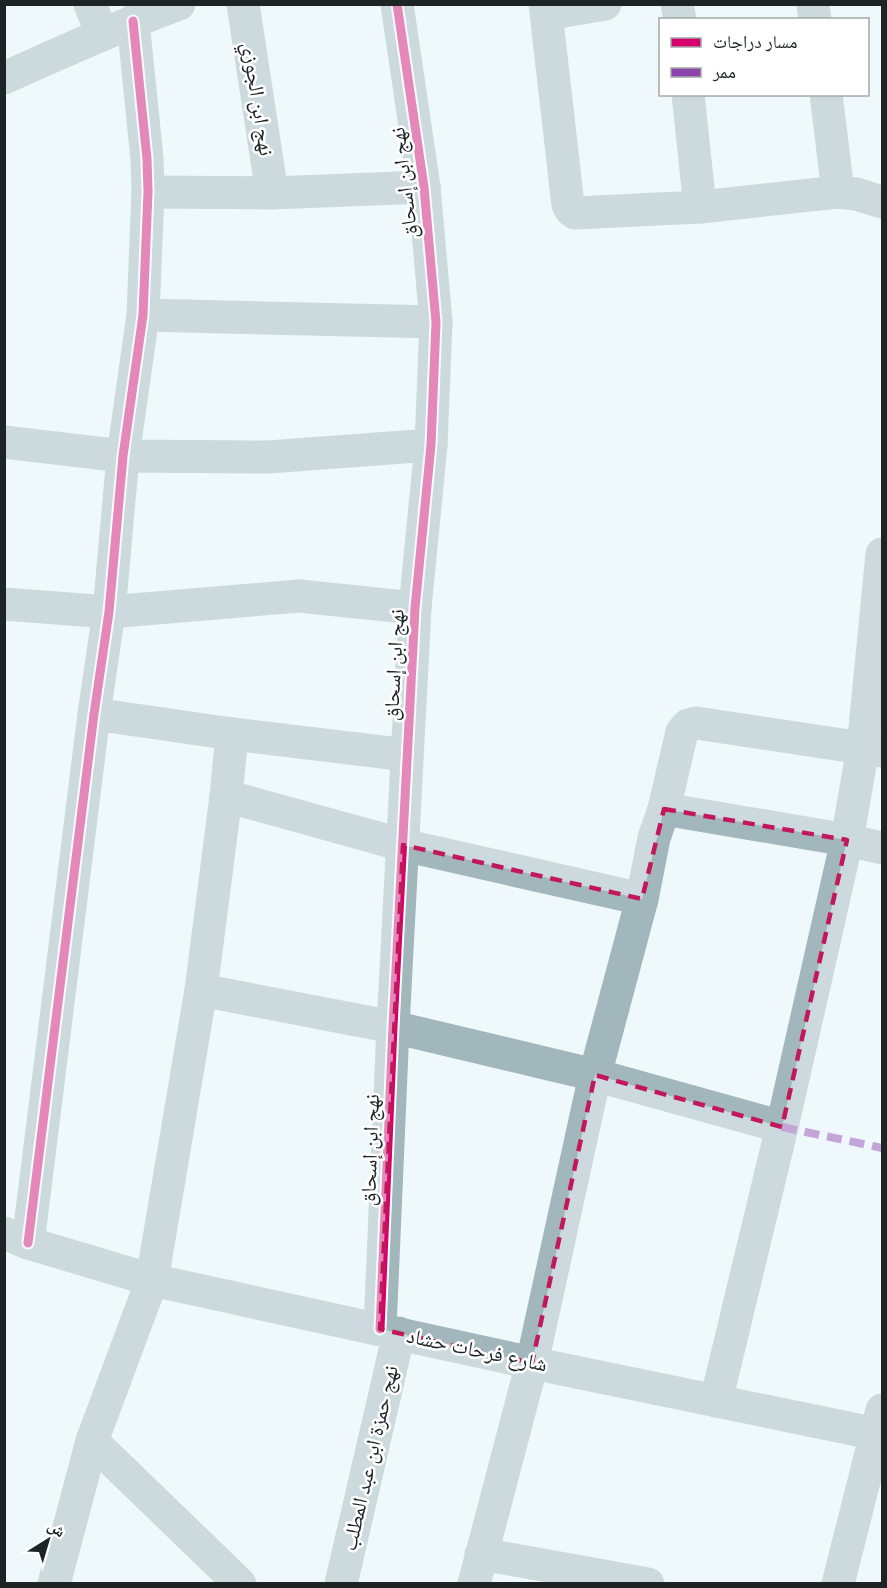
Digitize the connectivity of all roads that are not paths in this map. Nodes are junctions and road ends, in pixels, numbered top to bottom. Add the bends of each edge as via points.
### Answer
1 (179, 4) edge
2 (243, 4) edge
3 (397, 4) edge
4 (605, 4) edge
5 (546, 9) edge
6 (96, 19) edge
7 (133, 21) junction
8 (4, 78) edge
9 (688, 96) edge
10 (826, 96) edge
11 (424, 187) junction
12 (148, 192) junction
13 (838, 192) junction
14 (272, 193) junction
15 (882, 202) edge
16 (700, 207) junction
17 (143, 315) junction
18 (436, 322) junction
19 (4, 442) edge
20 (431, 445) junction
21 (123, 456) junction
22 (882, 554) edge
23 (415, 608) junction
24 (5, 611) edge
25 (109, 612) junction
26 (94, 714) junction
27 (232, 734) junction
28 (873, 750) edge
29 (407, 755) junction
30 (226, 796) junction
31 (664, 809) junction
32 (847, 840) junction
33 (403, 845) junction
34 (882, 848) edge
35 (642, 899) junction
36 (201, 990) junction
37 (393, 1028) junction
38 (595, 1075) junction
39 (782, 1127) junction
40 (16, 1238) edge
41 (152, 1280) junction
42 (390, 1331) junction
43 (532, 1363) junction
44 (716, 1401) junction
45 (880, 1426) edge
46 (92, 1441) junction
47 (478, 1569) edge
48 (54, 1584) edge
49 (240, 1584) edge
50 (341, 1584) edge
51 (648, 1584) edge
52 (838, 1584) edge

1 - 7 street
2 - 14 street, نهج ابن الجوزي
3 - 11 street, نهج ابن إسحاق
4 - 5 street
5 - 16 street via 571,210 581,214
6 - 7 street
6 - 8 street
7 - 12 street
9 - 16 street
10 - 13 street
11 - 14 street
11 - 18 street, نهج ابن إسحاق
12 - 14 street
12 - 17 street
13 - 15 street
13 - 16 street
17 - 18 street
17 - 21 street
18 - 20 street, نهج ابن إسحاق
19 - 21 street
20 - 21 street via 268,457
20 - 23 street, نهج ابن إسحاق
21 - 25 street
22 - 28 street
23 - 25 street via 299,596
23 - 29 street, نهج ابن إسحاق
24 - 25 street
25 - 26 street
26 - 27 street
26 - 40 street
27 - 29 street
27 - 30 street
28 - 31 street via 696,723 688,725 682,732
28 - 32 street
29 - 33 street, نهج ابن إسحاق
30 - 33 street
30 - 36 street
31 - 32 street
31 - 35 street
32 - 34 street
32 - 39 street
33 - 35 street
33 - 37 street, نهج ابن إسحاق
35 - 38 street
36 - 37 street
36 - 41 street
37 - 38 street
37 - 42 street, نهج ابن إسحاق
38 - 39 street
38 - 43 street
39 - 44 street
40 - 41 street, شارع فرحات حشاد
41 - 42 street, شارع فرحات حشاد
41 - 46 street
42 - 43 street, شارع فرحات حشاد
42 - 50 street, نهج حمزة ابن عبد المطلب
43 - 44 street, شارع فرحات حشاد
43 - 47 street
44 - 45 street, شارع فرحات حشاد
45 - 52 street
46 - 48 street
46 - 49 street
47 - 51 street

